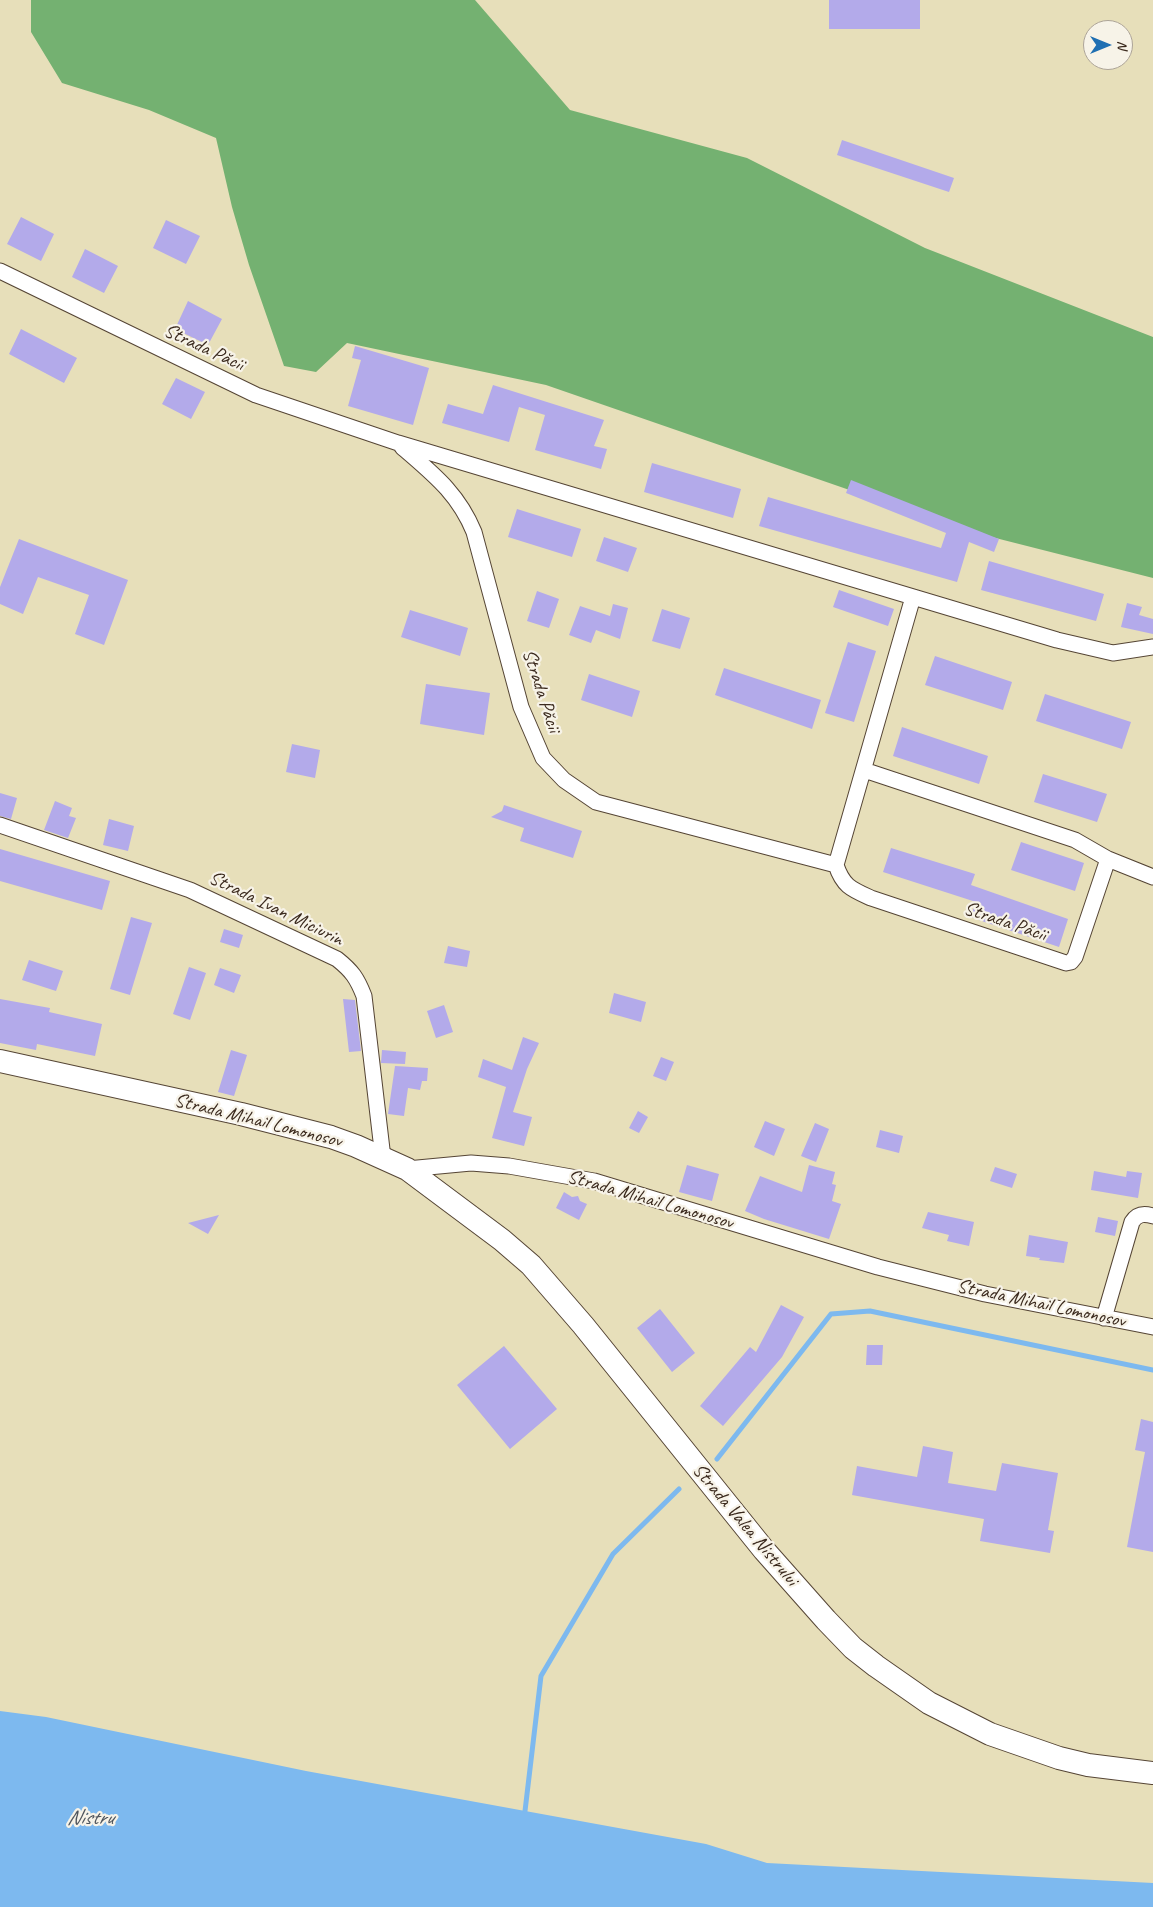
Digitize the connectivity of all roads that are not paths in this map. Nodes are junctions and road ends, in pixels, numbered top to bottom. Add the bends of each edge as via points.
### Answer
1 (0, 271) edge
2 (398, 443) junction
3 (913, 597) junction
4 (1153, 647) edge
5 (864, 770) junction
6 (0, 825) edge
7 (1108, 859) junction
8 (836, 865) junction
9 (1153, 877) edge
10 (0, 1061) edge
11 (383, 1158) junction
12 (407, 1169) junction
13 (1153, 1216) edge
14 (1104, 1318) junction
15 (1153, 1327) edge
16 (1153, 1773) edge

1 - 2 street, Strada Păcii via 256,395
2 - 3 street, Strada Păcii
2 - 8 street, Strada Păcii via 445,485 466,513 474,532 521,707 543,758 564,780 596,802
3 - 4 street, Strada Păcii via 1057,640 1113,653
3 - 5 street
5 - 7 street via 1075,840
5 - 8 street
6 - 11 street, Strada Ivan Miciurin via 190,890 337,958 350,969 364,996
7 - 8 street, Strada Păcii via 1075,957 1066,963 871,898 849,888
7 - 9 street
10 - 11 main road, Strada Mihail Lomonosov via 241,1114 331,1137
11 - 12 main road, Strada Mihail Lomonosov
12 - 14 street, Strada Mihail Lomonosov via 443,1164 509,1166 594,1181 878,1267 985,1294
12 - 16 main road, Strada Valea Nistrului via 531,1265 764,1550 853,1648 930,1703 990,1734 1088,1765
13 - 14 street via 1139,1215 1132,1222
14 - 15 street, Strada Mihail Lomonosov

